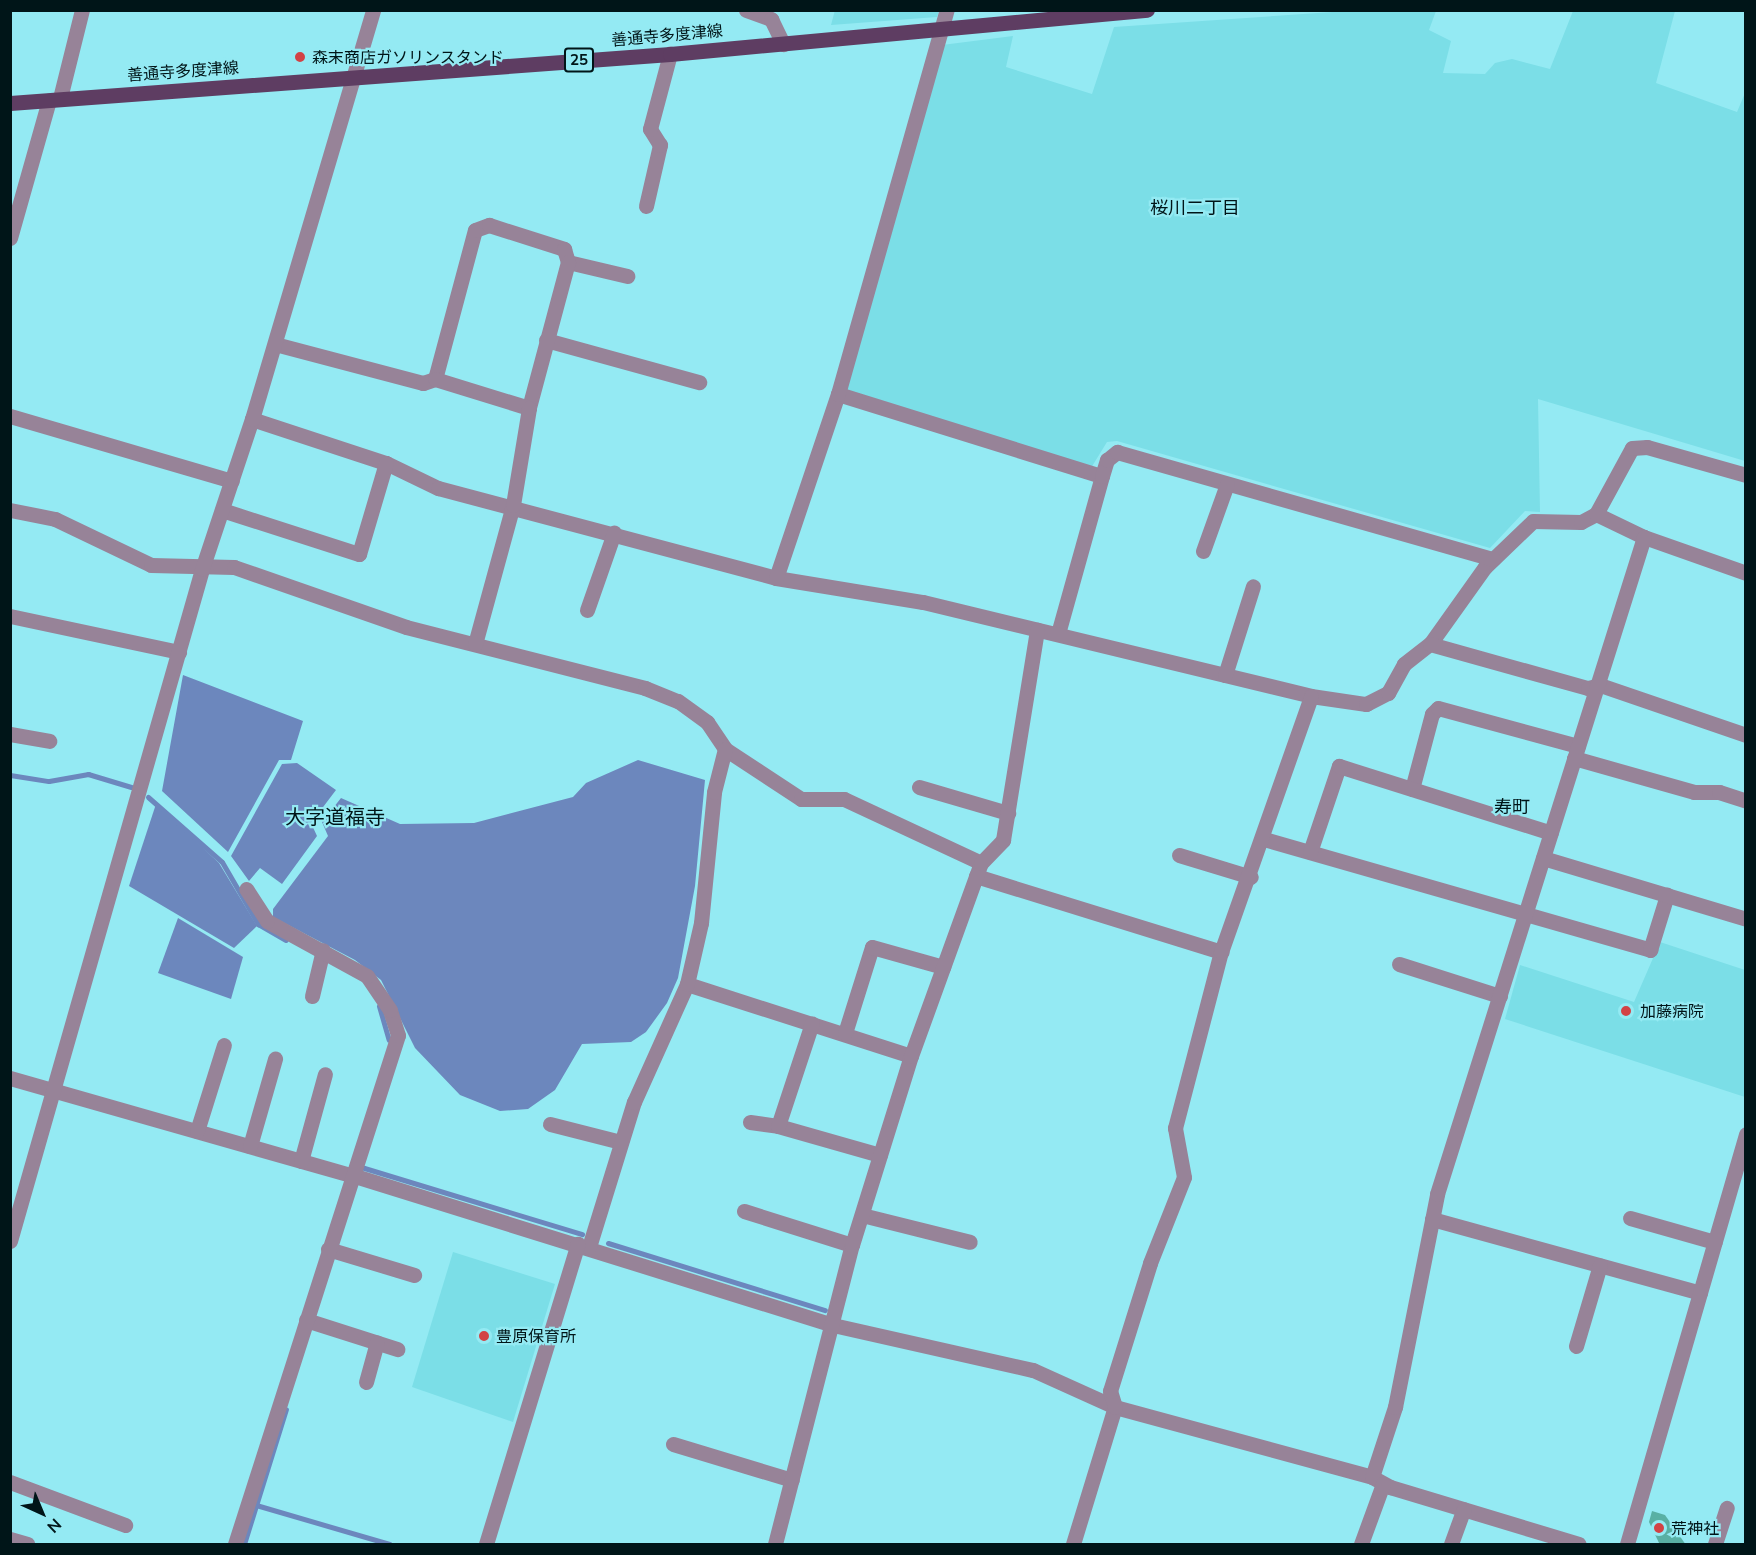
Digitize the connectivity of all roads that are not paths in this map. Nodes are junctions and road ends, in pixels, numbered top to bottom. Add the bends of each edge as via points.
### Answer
1 (82, 10) edge
2 (373, 10) edge
3 (746, 10) edge
4 (946, 10) edge
5 (1147, 10) edge
6 (1126, 11) edge
7 (773, 15) edge
8 (941, 30) junction
9 (783, 44) junction
10 (670, 54) junction
11 (356, 76) junction
12 (55, 99) junction
13 (10, 103) edge
14 (646, 206) dead end
15 (13, 219) edge
16 (10, 238) edge
17 (568, 262) junction
18 (627, 276) dead end
19 (546, 340) junction
20 (275, 344) junction
21 (435, 379) junction
22 (699, 382) dead end
23 (838, 394) junction
24 (529, 408) junction
25 (10, 416) edge
26 (252, 419) junction
27 (386, 463) junction
28 (1746, 475) edge
29 (1102, 476) junction
30 (232, 481) junction
31 (1227, 484) junction
32 (513, 505) junction
33 (10, 510) edge
34 (222, 510) junction
35 (1596, 514) junction
36 (614, 533) junction
37 (1644, 537) junction
38 (1203, 551) dead end
39 (1493, 559) junction
40 (202, 569) junction
41 (1746, 573) edge
42 (776, 578) junction
43 (1252, 586) dead end
44 (587, 609) dead end
45 (10, 616) edge
46 (1037, 630) junction
47 (1058, 634) junction
48 (474, 644) junction
49 (1430, 644) junction
50 (179, 652) junction
51 (1225, 675) junction
52 (1600, 685) junction
53 (1311, 696) junction
54 (10, 734) edge
55 (1746, 735) edge
56 (48, 741) dead end
57 (725, 749) junction
58 (1576, 752) junction
59 (919, 787) dead end
60 (1412, 789) junction
61 (1746, 801) edge
62 (1008, 813) junction
63 (1551, 832) junction
64 (1264, 839) junction
65 (1310, 852) junction
66 (1179, 855) dead end
67 (1543, 858) junction
68 (978, 869) junction
69 (1251, 877) junction
70 (246, 889) dead end
71 (1667, 895) junction
72 (1526, 914) junction
73 (1746, 919) edge
74 (323, 950) junction
75 (1221, 952) junction
76 (1399, 964) dead end
77 (943, 967) junction
78 (687, 984) junction
79 (312, 996) dead end
80 (1500, 996) junction
81 (812, 1023) junction
82 (845, 1033) junction
83 (224, 1045) dead end
84 (911, 1056) junction
85 (274, 1059) dead end
86 (325, 1074) dead end
87 (10, 1078) edge
88 (55, 1090) junction
89 (750, 1122) dead end
90 (550, 1124) dead end
91 (778, 1125) junction
92 (196, 1131) junction
93 (1746, 1134) edge
94 (621, 1142) junction
95 (250, 1146) junction
96 (880, 1155) junction
97 (301, 1161) junction
98 (355, 1176) junction
99 (744, 1211) dead end
100 (862, 1215) junction
101 (1630, 1218) dead end
102 (1432, 1219) junction
103 (10, 1241) edge
104 (970, 1242) dead end
105 (1715, 1242) junction
106 (852, 1245) junction
107 (584, 1246) junction
108 (328, 1249) junction
109 (1600, 1265) junction
110 (414, 1275) dead end
111 (1700, 1293) junction
112 (311, 1321) junction
113 (832, 1325) junction
114 (377, 1342) junction
115 (1576, 1346) dead end
116 (397, 1348) dead end
117 (366, 1382) dead end
118 (1115, 1407) junction
119 (673, 1444) dead end
120 (792, 1480) junction
121 (1378, 1480) junction
122 (10, 1482) edge
123 (1727, 1508) dead end
124 (1464, 1509) junction
125 (125, 1525) dead end
126 (10, 1539) edge
127 (1540, 1539) edge
128 (27, 1545) edge
129 (235, 1545) edge
130 (486, 1545) edge
131 (775, 1545) edge
132 (1073, 1545) edge
133 (1361, 1545) edge
134 (1451, 1545) edge
135 (1579, 1545) edge
136 (1627, 1545) edge
137 (1715, 1545) edge

1 - 12 street
2 - 11 street
3 - 7 street
4 - 8 street
5 - 6 main road, 善通寺多度津線 / 25
6 - 8 main road, 善通寺多度津線 / 25
7 - 9 street
8 - 9 main road, 善通寺多度津線 / 25
8 - 23 street
9 - 10 main road, 善通寺多度津線 / 25
10 - 11 main road, 善通寺多度津線 / 25
10 - 14 street via 650,129 660,145
11 - 12 main road, 善通寺多度津線 / 25
11 - 20 street
12 - 13 main road, 善通寺多度津線 / 25
12 - 15 street
15 - 16 street
17 - 18 street
17 - 19 street
17 - 21 street via 564,249 489,225 475,230
19 - 22 street
19 - 24 street
20 - 21 street via 423,384
20 - 26 street
21 - 24 street
23 - 29 street
23 - 42 street
24 - 32 street
25 - 30 street
26 - 27 street
26 - 30 street
27 - 32 street via 438,488
27 - 34 street via 359,554
28 - 35 street via 1647,447 1632,448
29 - 31 street via 1107,460 1117,452
29 - 47 street
30 - 34 street
31 - 38 street
31 - 39 street
32 - 36 street
32 - 48 street
33 - 40 street via 55,519 151,565
34 - 40 street
35 - 37 street
35 - 39 street via 1581,522 1533,521
36 - 42 street
36 - 44 street
37 - 41 street
37 - 52 street
39 - 49 street
40 - 48 street via 234,567 406,627
40 - 50 street
42 - 46 street via 923,602
43 - 51 street
45 - 50 street
46 - 47 street
46 - 62 street
47 - 51 street
48 - 57 street via 645,688 678,701 707,722
49 - 52 street via 1588,688
49 - 53 street via 1404,664 1388,693 1377,702
50 - 88 street
51 - 53 street
52 - 55 street
52 - 58 street
53 - 64 street
54 - 56 street
57 - 68 street via 801,799 844,799
57 - 78 street via 714,792 701,923
58 - 60 street via 1438,708 1432,714
58 - 61 street via 1694,792 1719,792
58 - 63 street
59 - 62 street
60 - 63 street
60 - 65 street via 1338,766
62 - 68 street via 1004,840
63 - 67 street
64 - 65 street
64 - 69 street
65 - 72 street
66 - 69 street
67 - 71 street
67 - 72 street
68 - 75 street
68 - 77 street
69 - 75 street
70 - 74 street via 267,921
71 - 72 street via 1650,950
71 - 73 street
72 - 80 street
74 - 79 street
74 - 98 street via 354,966 378,988 398,1035
75 - 118 street via 1175,1128 1184,1177 1150,1263 1110,1391
76 - 80 street
77 - 82 street via 872,947
77 - 84 street
78 - 81 street
78 - 94 street via 634,1102
80 - 102 street
81 - 82 street
81 - 91 street
82 - 84 street
83 - 92 street
84 - 96 street
85 - 95 street
86 - 97 street
87 - 88 street
88 - 92 street
88 - 103 street
89 - 91 street
90 - 94 street
91 - 96 street
92 - 95 street
93 - 105 street
94 - 107 street
95 - 97 street
96 - 100 street
97 - 98 street
98 - 107 street
98 - 108 street
99 - 106 street
100 - 104 street
100 - 106 street
101 - 105 street
102 - 109 street
102 - 121 street
105 - 111 street
106 - 113 street
107 - 113 street
107 - 130 street
108 - 110 street
108 - 112 street
109 - 111 street
109 - 115 street
111 - 136 street
112 - 114 street
112 - 129 street
113 - 118 street via 1033,1370
113 - 120 street
114 - 116 street
114 - 117 street
118 - 121 street
118 - 132 street
119 - 120 street
120 - 131 street
121 - 124 street
121 - 133 street
122 - 125 street
123 - 137 street
124 - 127 street
124 - 134 street
126 - 128 street
127 - 135 street

